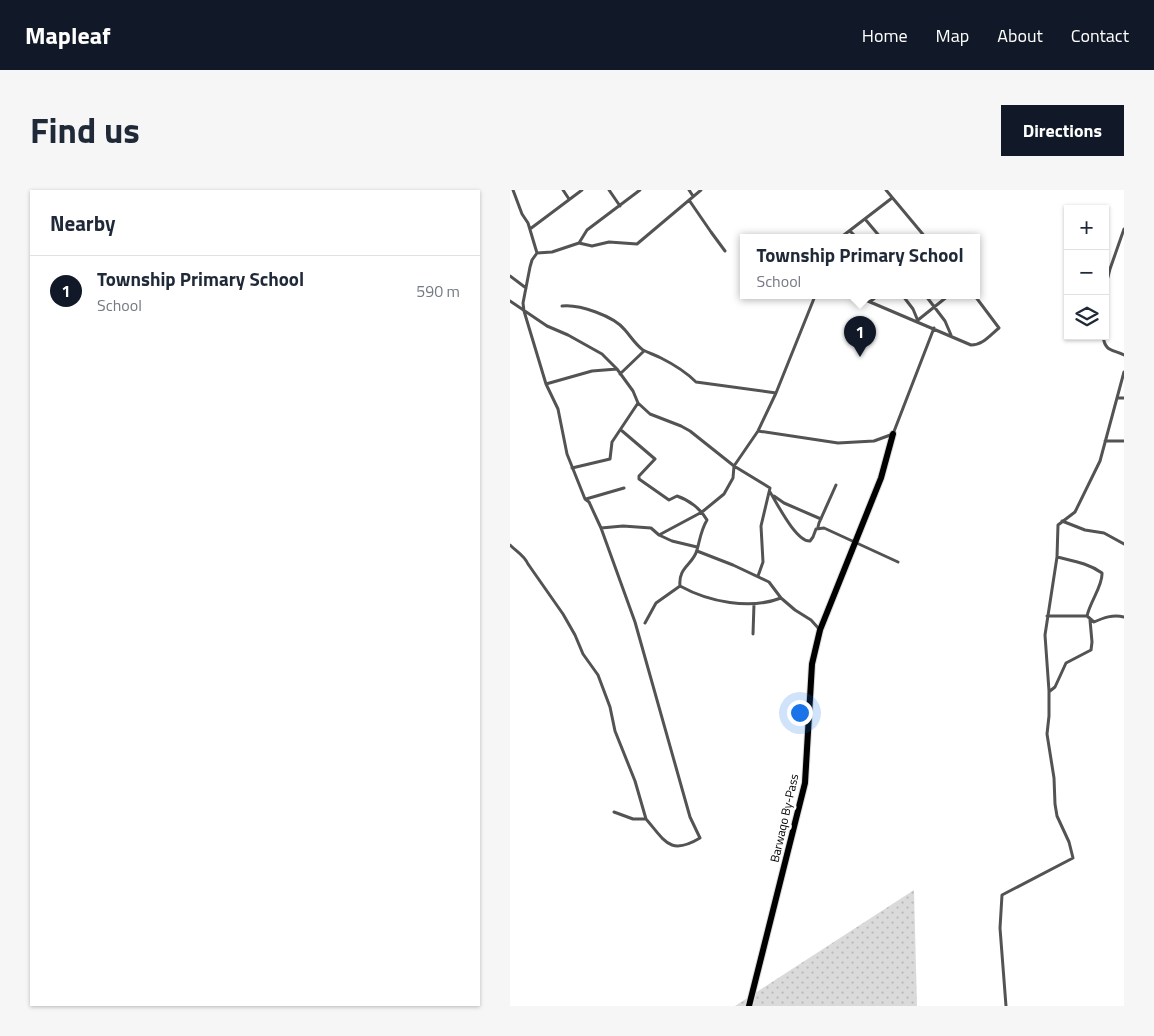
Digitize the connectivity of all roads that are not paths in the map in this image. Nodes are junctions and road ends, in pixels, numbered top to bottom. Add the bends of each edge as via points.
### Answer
1 (512, 190) edge
2 (563, 190) edge
3 (582, 190) edge
4 (608, 190) edge
5 (640, 190) edge
6 (689, 190) edge
7 (701, 190) edge
8 (886, 190) edge
9 (693, 196) junction
10 (892, 198) junction
11 (569, 199) junction
12 (689, 200) junction
13 (620, 206) junction
14 (865, 219) junction
15 (530, 229) junction
16 (1124, 229) edge
17 (850, 231) junction
18 (846, 234) edge
19 (853, 234) edge
20 (878, 234) edge
21 (923, 234) edge
22 (579, 243) junction
23 (725, 251) dead end
24 (537, 253) junction
25 (1109, 273) edge
26 (510, 276) edge
27 (526, 288) junction
28 (814, 299) edge
29 (863, 299) edge
30 (874, 299) edge
31 (905, 299) edge
32 (928, 299) edge
33 (944, 299) edge
34 (977, 299) edge
35 (510, 302) edge
36 (870, 302) junction
37 (562, 306) dead end
38 (934, 307) junction
39 (524, 311) junction
40 (919, 322) junction
41 (934, 328) junction
42 (951, 336) junction
43 (1104, 340) edge
44 (644, 351) junction
45 (1124, 355) edge
46 (617, 369) junction
47 (1124, 372) edge
48 (620, 374) junction
49 (546, 384) junction
50 (776, 393) junction
51 (1117, 398) junction
52 (1124, 398) edge
53 (638, 403) junction
54 (621, 430) junction
55 (758, 431) junction
56 (893, 434) junction
57 (1105, 441) junction
58 (1124, 441) edge
59 (734, 466) junction
60 (572, 468) junction
61 (836, 485) dead end
62 (624, 488) dead end
63 (771, 493) junction
64 (585, 499) junction
65 (702, 512) junction
66 (820, 519) junction
67 (1062, 520) junction
68 (818, 527) junction
69 (601, 528) junction
70 (659, 535) junction
71 (856, 542) junction
72 (1124, 544) edge
73 (510, 545) edge
74 (697, 549) junction
75 (1057, 557) junction
76 (898, 562) dead end
77 (758, 576) junction
78 (680, 586) junction
79 (781, 598) junction
80 (754, 604) junction
81 (1047, 616) junction
82 (1124, 617) edge
83 (1088, 618) junction
84 (645, 623) dead end
85 (820, 630) junction
86 (752, 634) dead end
87 (1049, 691) junction
88 (614, 812) dead end
89 (646, 819) junction
90 (749, 1006) edge
91 (1006, 1006) edge

1 - 15 street
2 - 11 street
3 - 11 street
4 - 13 street
5 - 13 street
6 - 9 street
7 - 9 street
8 - 10 street
9 - 12 street
10 - 14 street
10 - 21 street
11 - 15 street
12 - 22 street via 637,244 609,242 592,246
12 - 23 street
13 - 22 street via 586,230
14 - 17 street
14 - 20 street
15 - 24 street
16 - 25 street
17 - 18 street
17 - 19 street
22 - 24 street via 552,252
24 - 27 street
26 - 27 street
27 - 39 street
28 - 50 street
29 - 36 street
30 - 36 street
31 - 40 street
32 - 38 street
33 - 38 street
34 - 42 street via 998,328 976,345
35 - 39 street
36 - 40 street
37 - 44 street via 575,305 616,322
38 - 40 street
38 - 42 street
39 - 46 street via 602,354
39 - 49 street
40 - 41 street
41 - 42 street
41 - 56 street
43 - 45 street via 1108,350
44 - 48 street
44 - 50 street via 663,359 696,382
46 - 48 street
46 - 49 street via 592,371
47 - 51 street
48 - 53 street
49 - 60 street via 558,409
50 - 55 street
51 - 52 street
51 - 57 street
53 - 54 street
53 - 59 street via 650,414 690,431
54 - 60 street via 611,446 610,459
54 - 65 street via 655,459 639,479 669,500 677,496
55 - 56 street via 838,442 874,442
55 - 59 street
56 - 71 highway, Barwaqo By-Pass via 881,478
57 - 58 street
57 - 67 street via 1100,461 1079,504 1073,514
59 - 63 street via 770,488
59 - 65 street via 733,478 724,494
60 - 64 street
61 - 66 street
62 - 64 street
63 - 66 street via 784,503
63 - 68 street via 802,539 810,540
63 - 77 street via 761,526 763,562
64 - 69 street
65 - 70 street
65 - 74 street via 707,520
66 - 68 street
67 - 72 street via 1085,530 1104,533
67 - 75 street via 1058,524
68 - 71 street
69 - 70 street via 651,528
69 - 89 street via 635,622 690,816 700,838 690,845 674,846 666,843
70 - 74 street
71 - 76 street
71 - 85 highway, Barwaqo By-Pass
73 - 89 street via 524,556 598,674 610,707 614,732 635,781
74 - 77 street
74 - 78 street via 680,574
75 - 81 street
75 - 83 street via 1082,562 1102,573
77 - 79 street via 769,582
78 - 80 street via 712,600
78 - 84 street via 656,603
79 - 80 street
79 - 85 street
80 - 86 street
81 - 83 street
81 - 87 street via 1044,635
82 - 83 street via 1104,617 1094,622
83 - 87 street via 1091,650 1066,663 1055,687
85 - 90 highway, Barwaqo By-Pass via 812,664 805,782
87 - 91 street via 1046,734 1055,804 1073,858 1002,895 1000,928
88 - 89 street via 633,819

